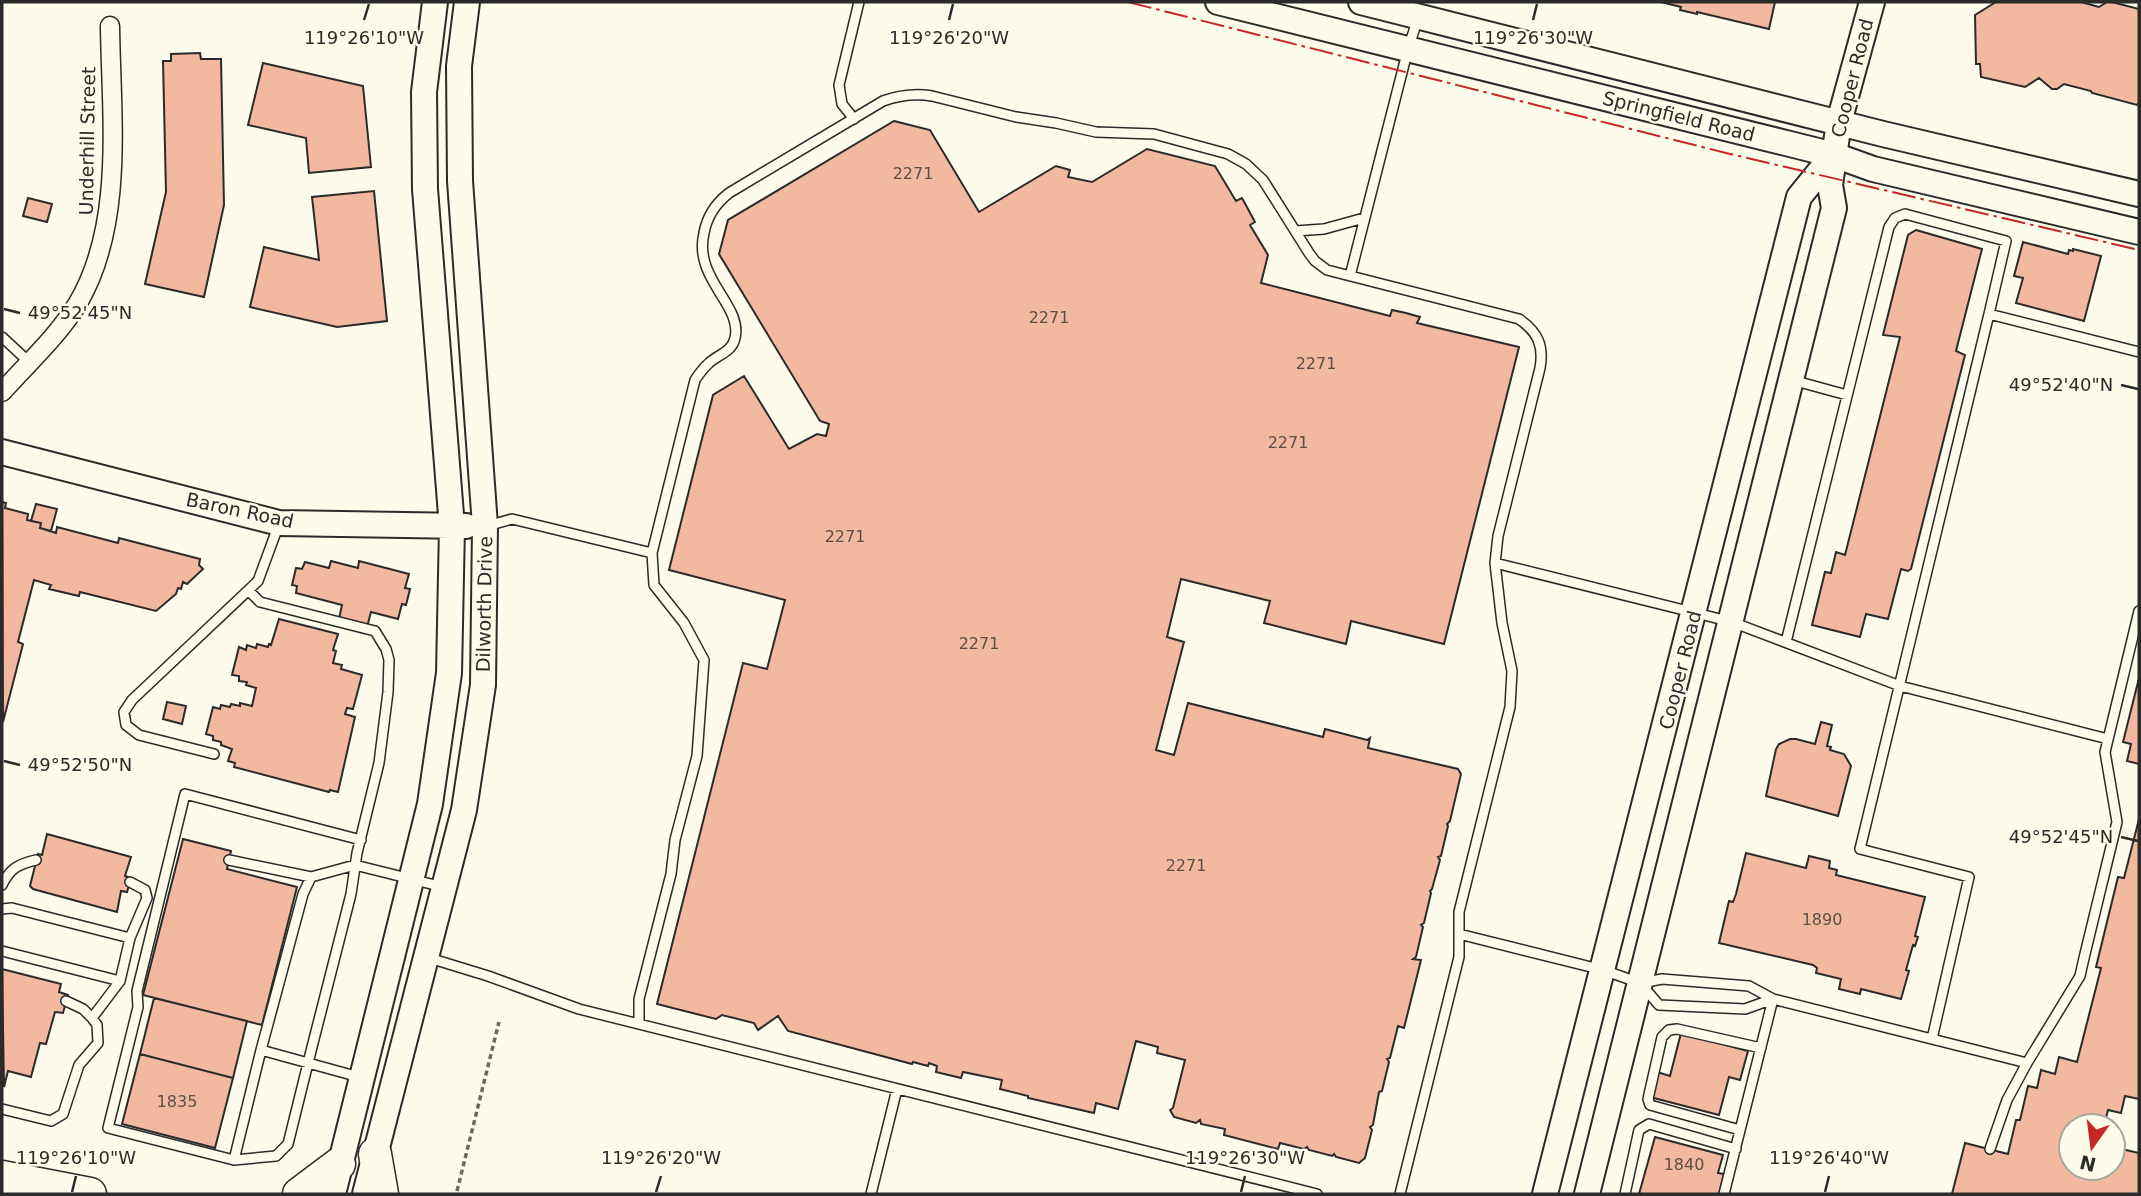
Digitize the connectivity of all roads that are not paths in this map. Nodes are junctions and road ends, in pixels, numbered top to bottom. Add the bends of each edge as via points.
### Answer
1 (435, 2) edge
2 (467, 2) edge
3 (859, 2) edge
4 (1218, 2) edge
5 (1360, 2) edge
6 (1872, 2) edge
7 (1419, 17) junction
8 (110, 26) dead end
9 (1408, 49) junction
10 (853, 119) junction
11 (1839, 122) junction
12 (1833, 155) junction
13 (2139, 194) edge
14 (1364, 218) junction
15 (1295, 231) junction
16 (2139, 232) edge
17 (1350, 276) junction
18 (1989, 314) junction
19 (2, 337) edge
20 (2139, 352) edge
21 (29, 362) junction
22 (1792, 380) junction
23 (2, 392) edge
24 (1847, 395) junction
25 (2, 452) edge
26 (279, 523) junction
27 (485, 526) junction
28 (452, 527) junction
29 (652, 553) junction
30 (1495, 563) junction
31 (249, 591) junction
32 (2139, 611) edge
33 (1695, 612) junction
34 (1732, 622) junction
35 (1786, 642) junction
36 (1900, 686) junction
37 (2108, 739) junction
38 (214, 754) dead end
39 (361, 840) junction
40 (36, 860) dead end
41 (229, 860) dead end
42 (355, 865) junction
43 (311, 877) junction
44 (412, 879) junction
45 (130, 882) dead end
46 (2, 885) edge
47 (444, 888) junction
48 (2, 909) edge
49 (1459, 934) junction
50 (130, 939) junction
51 (2, 951) edge
52 (425, 957) junction
53 (1603, 970) junction
54 (120, 981) junction
55 (1640, 983) junction
56 (1773, 999) junction
57 (66, 1001) dead end
58 (92, 1018) junction
59 (639, 1024) junction
60 (1932, 1039) junction
61 (1761, 1048) junction
62 (261, 1050) junction
63 (308, 1063) junction
64 (2027, 1063) junction
65 (362, 1078) junction
66 (897, 1089) junction
67 (2, 1109) edge
68 (1740, 1130) junction
69 (1735, 1149) junction
70 (1990, 1149) dead end
71 (374, 1154) junction
72 (234, 1160) junction
73 (2, 1177) edge
74 (336, 1179) edge
75 (90, 1194) edge
76 (299, 1194) edge
77 (365, 1194) edge
78 (382, 1194) edge
79 (871, 1194) edge
80 (1317, 1194) edge
81 (1400, 1194) edge
82 (1545, 1194) edge
83 (1587, 1194) edge
84 (1625, 1194) edge
85 (1724, 1194) edge

1 - 28 main road, Dilworth Drive via 425,92 425,189
2 - 27 main road, Dilworth Drive via 459,66 460,181
3 - 10 lane via 839,85 842,104
4 - 9 main road, Springfield Road
5 - 7 main road, Springfield Road
6 - 11 main road, Cooper Road
7 - 9 lane
7 - 11 main road, Springfield Road
8 - 21 street, Underhill Street via 111,178 105,236 78,303
9 - 12 main road, Springfield Road
9 - 14 lane
10 - 15 lane via 896,96 920,94 1103,134 1154,134 1218,150 1246,164 1269,187
10 - 29 lane via 729,193 707,218 701,248 704,266 733,316 736,335 730,348 695,380
11 - 12 main road, Cooper Road
11 - 13 main road, Springfield Road
12 - 16 main road, Springfield Road via 1873,169
12 - 22 main road, Cooper Road via 1830,185 1835,208
12 - 33 main road, Cooper Road via 1799,197
14 - 15 lane
14 - 17 lane
15 - 17 lane via 1322,267
17 - 30 lane via 1520,319 1540,340 1540,368
18 - 20 lane
18 - 24 lane via 2006,240 1905,214 1895,218
18 - 36 lane
19 - 21 lane
21 - 23 street, Underhill Street
22 - 24 lane
22 - 34 main road, Cooper Road
24 - 35 lane
25 - 26 main road, Baron Road
26 - 28 main road, Baron Road
26 - 31 lane via 258,581
27 - 28 main road, Baron Road
27 - 29 lane via 512,519
27 - 47 main road, Dilworth Drive via 483,685 464,810
28 - 44 main road, Dilworth Drive via 449,673 430,804
29 - 59 lane via 654,585 684,623 704,660 697,756 639,999
30 - 33 lane
30 - 49 lane via 1513,689 1459,912
31 - 38 lane via 124,712 126,724 139,735
31 - 39 lane via 260,602 375,631 386,649 388,692 379,762
32 - 37 lane
33 - 34 lane
33 - 53 main road, Cooper Road
34 - 35 lane
34 - 55 main road, Cooper Road
35 - 36 lane
36 - 37 lane
36 - 60 lane via 1860,849 1969,877
37 - 64 lane via 2105,752 2117,822 2080,976
39 - 42 lane
39 - 72 lane via 185,794 108,1129
40 - 46 lane via 18,864
41 - 43 lane
42 - 43 lane
42 - 44 lane
42 - 63 lane
43 - 62 lane
44 - 47 lane
44 - 65 main road, Dilworth Drive
45 - 50 lane via 145,890 147,898
47 - 52 main road, Dilworth Drive
48 - 50 lane
49 - 53 lane
49 - 81 lane via 1459,957
50 - 54 lane
51 - 54 lane
52 - 59 lane via 579,1009
52 - 71 main road, Dilworth Drive
53 - 55 lane
53 - 82 main road, Cooper Road
54 - 58 lane
55 - 56 lane via 1662,979 1749,986
55 - 56 lane via 1659,1004 1745,1009
55 - 83 main road, Cooper Road
56 - 60 lane
56 - 61 lane
57 - 58 lane
58 - 67 lane via 98,1043 79,1065 63,1114 51,1121
59 - 66 lane
60 - 64 lane
61 - 68 lane
61 - 68 lane via 1677,1029 1662,1037 1650,1105
62 - 63 lane
62 - 72 lane
63 - 65 lane
63 - 72 lane via 288,1144 276,1156
64 - 70 lane via 2007,1100
65 - 74 main road, Dilworth Drive
66 - 79 lane
66 - 80 lane
68 - 69 lane
69 - 84 lane via 1644,1126 1639,1130
69 - 85 lane
71 - 77 main road, Dilworth Drive
71 - 78 highway
73 - 75 highway
74 - 76 highway

